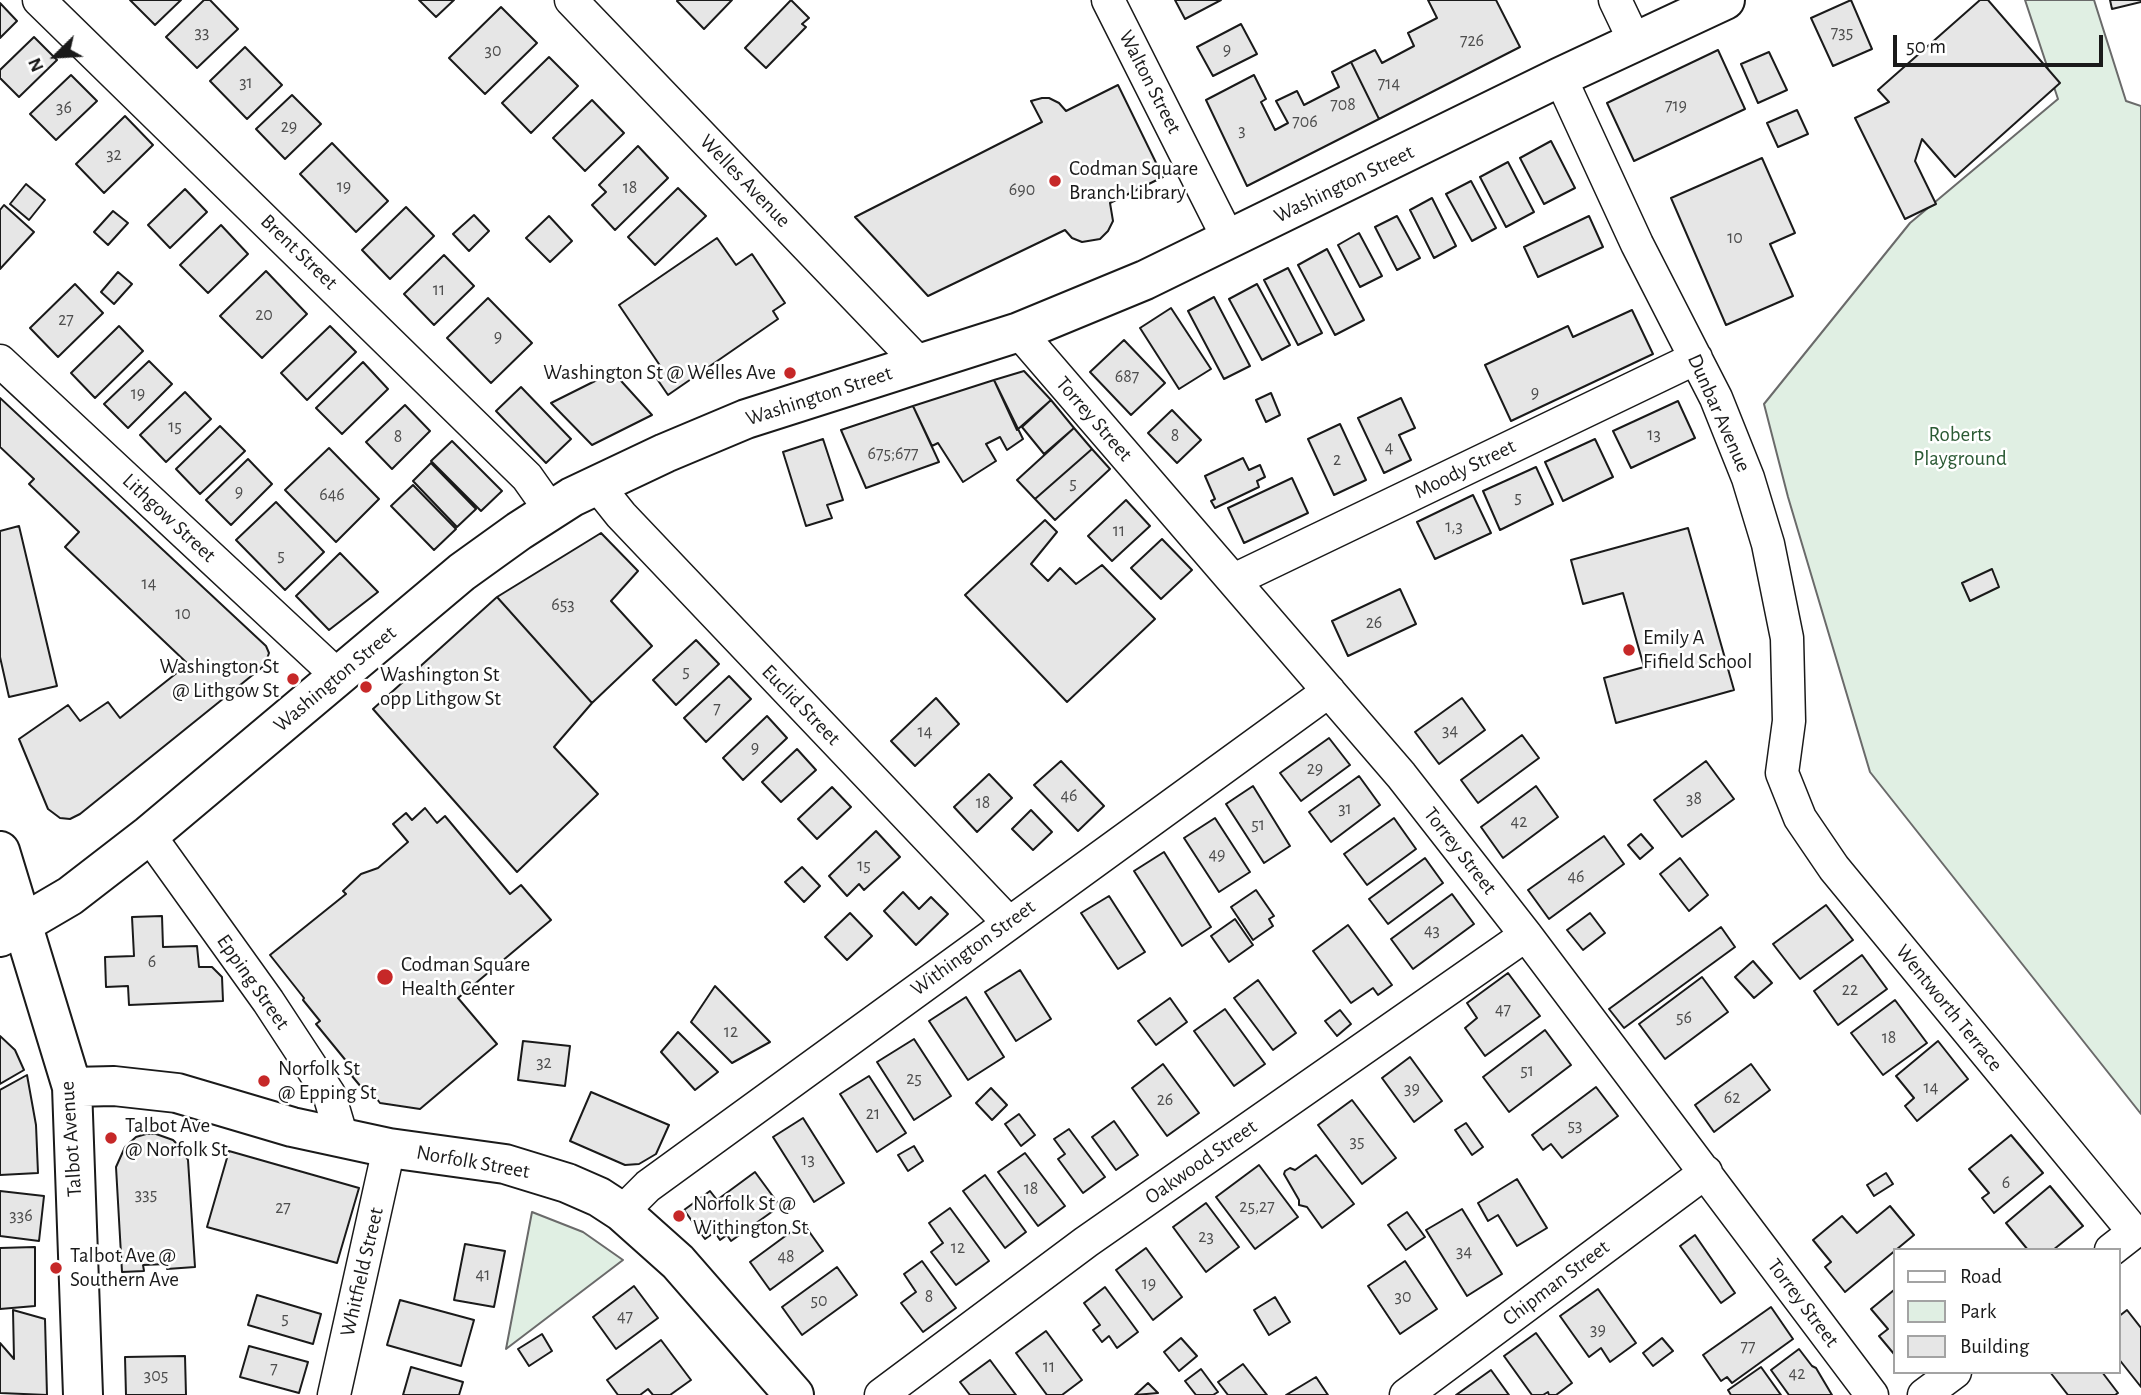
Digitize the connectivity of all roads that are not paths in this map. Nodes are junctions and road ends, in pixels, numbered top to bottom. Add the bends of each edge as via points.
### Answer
1 (39, 0) edge
2 (570, 0) edge
3 (1108, 0) edge
4 (1615, 0) edge
5 (1726, 0) edge
6 (1635, 41) junction
7 (1560, 78) junction
8 (1229, 240) junction
9 (1018, 332) junction
10 (1696, 358) junction
11 (0, 361) edge
12 (919, 363) junction
13 (597, 485) junction
14 (551, 511) junction
15 (1234, 580) junction
16 (338, 676) junction
17 (1329, 691) junction
18 (1782, 773) joint
19 (149, 835) junction
20 (0, 851) edge
21 (1008, 922) junction
22 (12, 930) edge
23 (1526, 935) junction
24 (72, 1087) junction
25 (342, 1138) junction
26 (390, 1148) junction
27 (1706, 1172) junction
28 (622, 1212) junction
29 (2122, 1241) edge
30 (1952, 1374) edge
31 (83, 1395) edge
32 (334, 1395) edge
33 (794, 1395) edge
34 (881, 1395) edge
35 (1406, 1395) edge
36 (1872, 1395) edge
37 (1924, 1395) edge

1 - 14 street, Brent Street via 508,458
2 - 12 street, Welles Avenue
3 - 8 street, Walton Street
4 - 6 street
5 - 6 main road, Washington Street
6 - 7 main road, Washington Street
7 - 8 main road, Washington Street
7 - 10 street, Dunbar Avenue
8 - 9 main road, Washington Street
9 - 12 main road, Washington Street
9 - 15 street, Torrey Street
10 - 15 street, Moody Street
10 - 18 street, Dunbar Avenue via 1748,478 1769,544 1787,638 1789,721
11 - 16 street, Lithgow Street
12 - 13 main road, Washington Street via 746,419
13 - 14 main road, Washington Street
13 - 21 street, Euclid Street
14 - 16 main road, Washington Street via 462,572
15 - 17 street, Torrey Street
16 - 19 main road, Washington Street
17 - 21 street, Withington Street
17 - 23 street, Torrey Street
18 - 29 street, Wentworth Terrace via 1800,818 1834,868
19 - 22 main road, Washington Street via 70,896
19 - 25 street, Epping Street via 329,1094
20 - 22 main road, Talbot Avenue
21 - 28 street, Withington Street via 648,1186
22 - 24 main road, Talbot Avenue
23 - 27 street, Torrey Street
23 - 34 street, Oakwood Street via 1086,1242
24 - 25 main road, Norfolk Street via 177,1093
24 - 31 main road, Talbot Avenue
25 - 26 main road, Norfolk Street
26 - 28 main road, Norfolk Street via 505,1164 567,1183
26 - 32 street, Whitfield Street
27 - 35 street, Chipman Street
27 - 36 street, Torrey Street
28 - 33 main road, Norfolk Street via 678,1262
30 - 37 street

